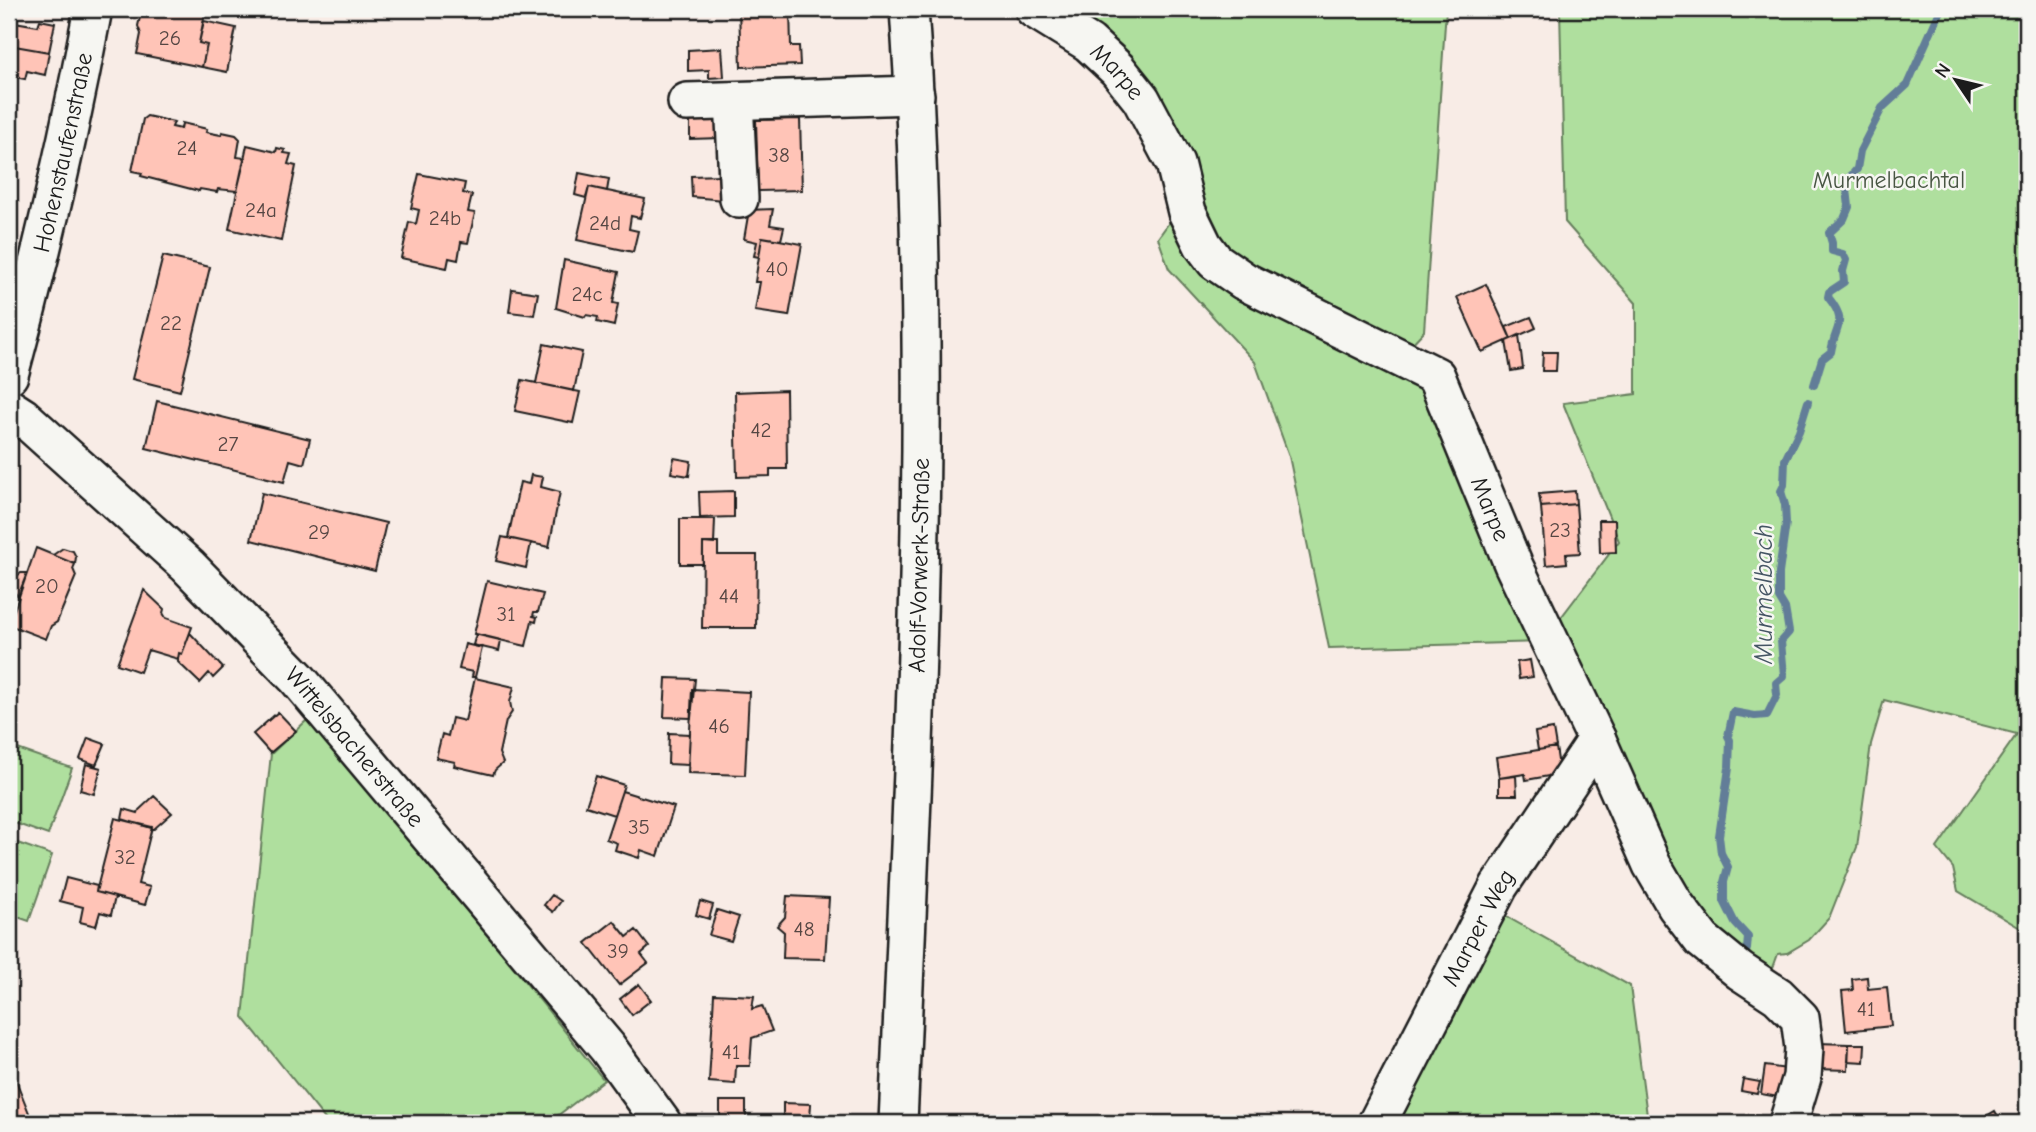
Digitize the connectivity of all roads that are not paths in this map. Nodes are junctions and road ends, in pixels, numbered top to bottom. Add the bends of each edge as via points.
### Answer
1 (93, 9) edge
2 (909, 9) edge
3 (1034, 9) edge
4 (915, 95) junction
5 (734, 101) junction
6 (687, 102) dead end
7 (739, 199) dead end
8 (9, 375) edge
9 (9, 408) edge
10 (1597, 740) junction
11 (662, 1123) edge
12 (898, 1123) edge
13 (1377, 1123) edge
14 (1788, 1123) edge

1 - 8 street, Hohenstaufenstraße
2 - 4 street, Adolf-Vorwerk-Straße
3 - 10 street, Marpe via 1089,43 1141,99 1175,163 1186,212 1215,261 1244,281 1436,376 1513,564
4 - 5 street
4 - 12 street, Adolf-Vorwerk-Straße via 923,375 922,531
5 - 6 street
5 - 7 street
9 - 11 street, Wittelsbacherstraße via 188,566 281,660 607,1047
10 - 13 street, Marper Weg via 1499,886
10 - 14 street, Marpe via 1652,865 1676,906 1702,940 1778,996 1800,1018 1802,1077

